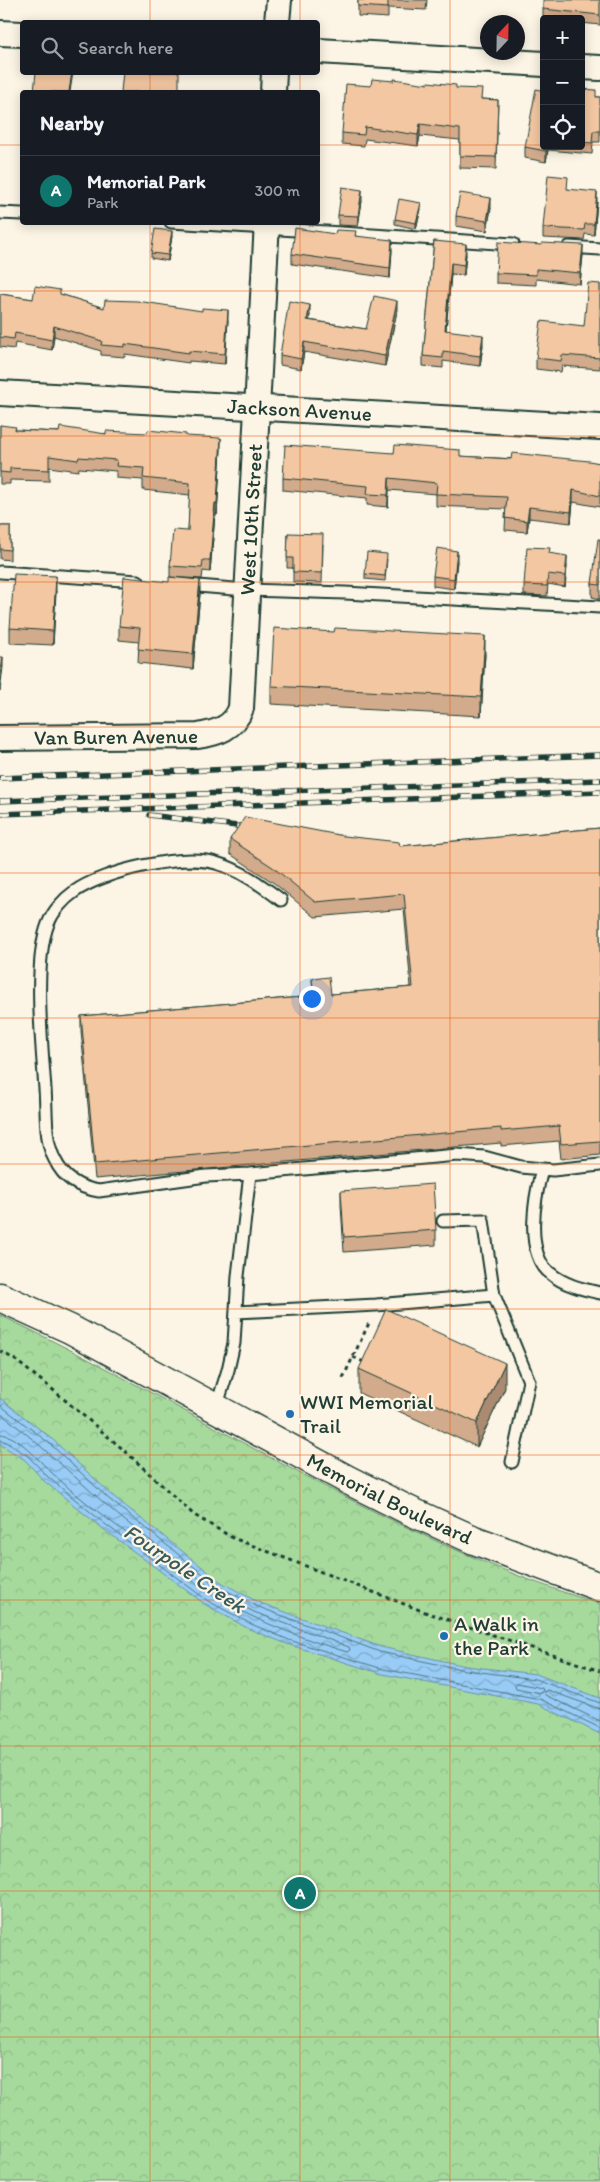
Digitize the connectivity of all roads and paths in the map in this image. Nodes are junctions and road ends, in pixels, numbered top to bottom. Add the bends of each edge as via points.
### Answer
1 (279, 0) edge
2 (277, 20) edge
3 (0, 33) edge
4 (20, 34) edge
5 (320, 51) edge
6 (540, 64) edge
7 (585, 67) edge
8 (600, 68) edge
9 (274, 75) edge
10 (273, 90) edge
11 (0, 213) edge
12 (20, 214) edge
13 (267, 225) edge
14 (522, 244) edge
15 (561, 246) edge
16 (600, 249) edge
17 (0, 392) edge
18 (256, 408) junction
19 (600, 428) edge
20 (0, 572) edge
21 (149, 582) edge
22 (178, 584) edge
23 (246, 590) junction
24 (600, 607) edge
25 (231, 724) joint
26 (0, 738) edge
27 (281, 900) dead end
28 (600, 1165) edge
29 (542, 1169) junction
30 (250, 1174) junction
31 (444, 1221) dead end
32 (600, 1293) edge
33 (494, 1295) junction
34 (0, 1298) edge
35 (236, 1312) junction
36 (374, 1314) dead end
37 (0, 1351) edge
38 (353, 1357) junction
39 (366, 1362) edge
40 (343, 1378) dead end
41 (216, 1408) junction
42 (512, 1462) dead end
43 (600, 1588) edge
44 (600, 1671) edge

1 - 2 street
3 - 4 street
5 - 6 street
7 - 8 street
9 - 10 street
11 - 12 lane
13 - 14 lane via 288,230
13 - 18 street, West 10th Street
15 - 16 lane
17 - 18 street, Jackson Avenue
18 - 19 street, Jackson Avenue
18 - 23 street, West 10th Street
20 - 21 lane
22 - 23 lane
23 - 24 lane
23 - 25 street, West 10th Street via 241,708 238,718
25 - 26 street, Van Buren Avenue via 212,734 198,736
27 - 30 lane via 253,879 215,862 168,861 94,881 75,892 59,906 48,923 43,944 40,985 48,1140 60,1170 85,1189 99,1191 206,1176
28 - 29 lane
29 - 30 lane via 484,1157 456,1155
29 - 32 lane via 535,1210 534,1242 538,1258 548,1272 564,1282
30 - 35 lane
31 - 33 lane via 483,1220
33 - 35 lane
33 - 42 lane via 529,1381
34 - 41 street, Memorial Boulevard via 70,1329
35 - 41 lane via 234,1343
36 - 38 path
37 - 44 path via 52,1389 175,1499 213,1527 425,1612
38 - 39 path
38 - 40 path
41 - 43 street, Memorial Boulevard via 410,1511 474,1540

